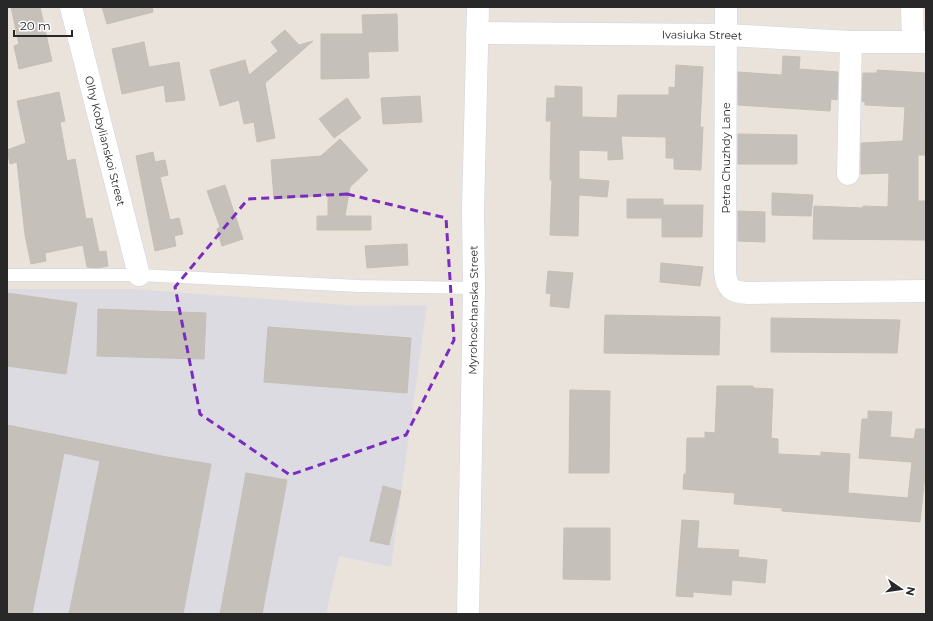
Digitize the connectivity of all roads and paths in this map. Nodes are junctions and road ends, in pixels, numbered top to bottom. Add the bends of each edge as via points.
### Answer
1 (71, 7) edge
2 (478, 7) edge
3 (726, 7) edge
4 (912, 7) edge
5 (477, 33) junction
6 (726, 35) junction
7 (919, 41) edge
8 (851, 42) junction
9 (848, 174) dead end
10 (7, 275) edge
11 (139, 275) junction
12 (474, 288) junction
13 (926, 291) edge
14 (468, 614) edge

1 - 11 street, Olhy Kobylianskoi Street
2 - 5 street, Myrohoschanska Street
3 - 6 street, Petra Chuzhdy Lane
4 - 7 street
5 - 6 street, Ivasiuka Street
5 - 12 street, Myrohoschanska Street
6 - 8 street, Ivasiuka Street
6 - 13 street, Petra Chuzhdy Lane via 726,280 729,288 748,293
7 - 8 street, Ivasiuka Street
8 - 9 street
10 - 11 lane
11 - 12 lane via 359,286
12 - 14 street, Myrohoschanska Street

